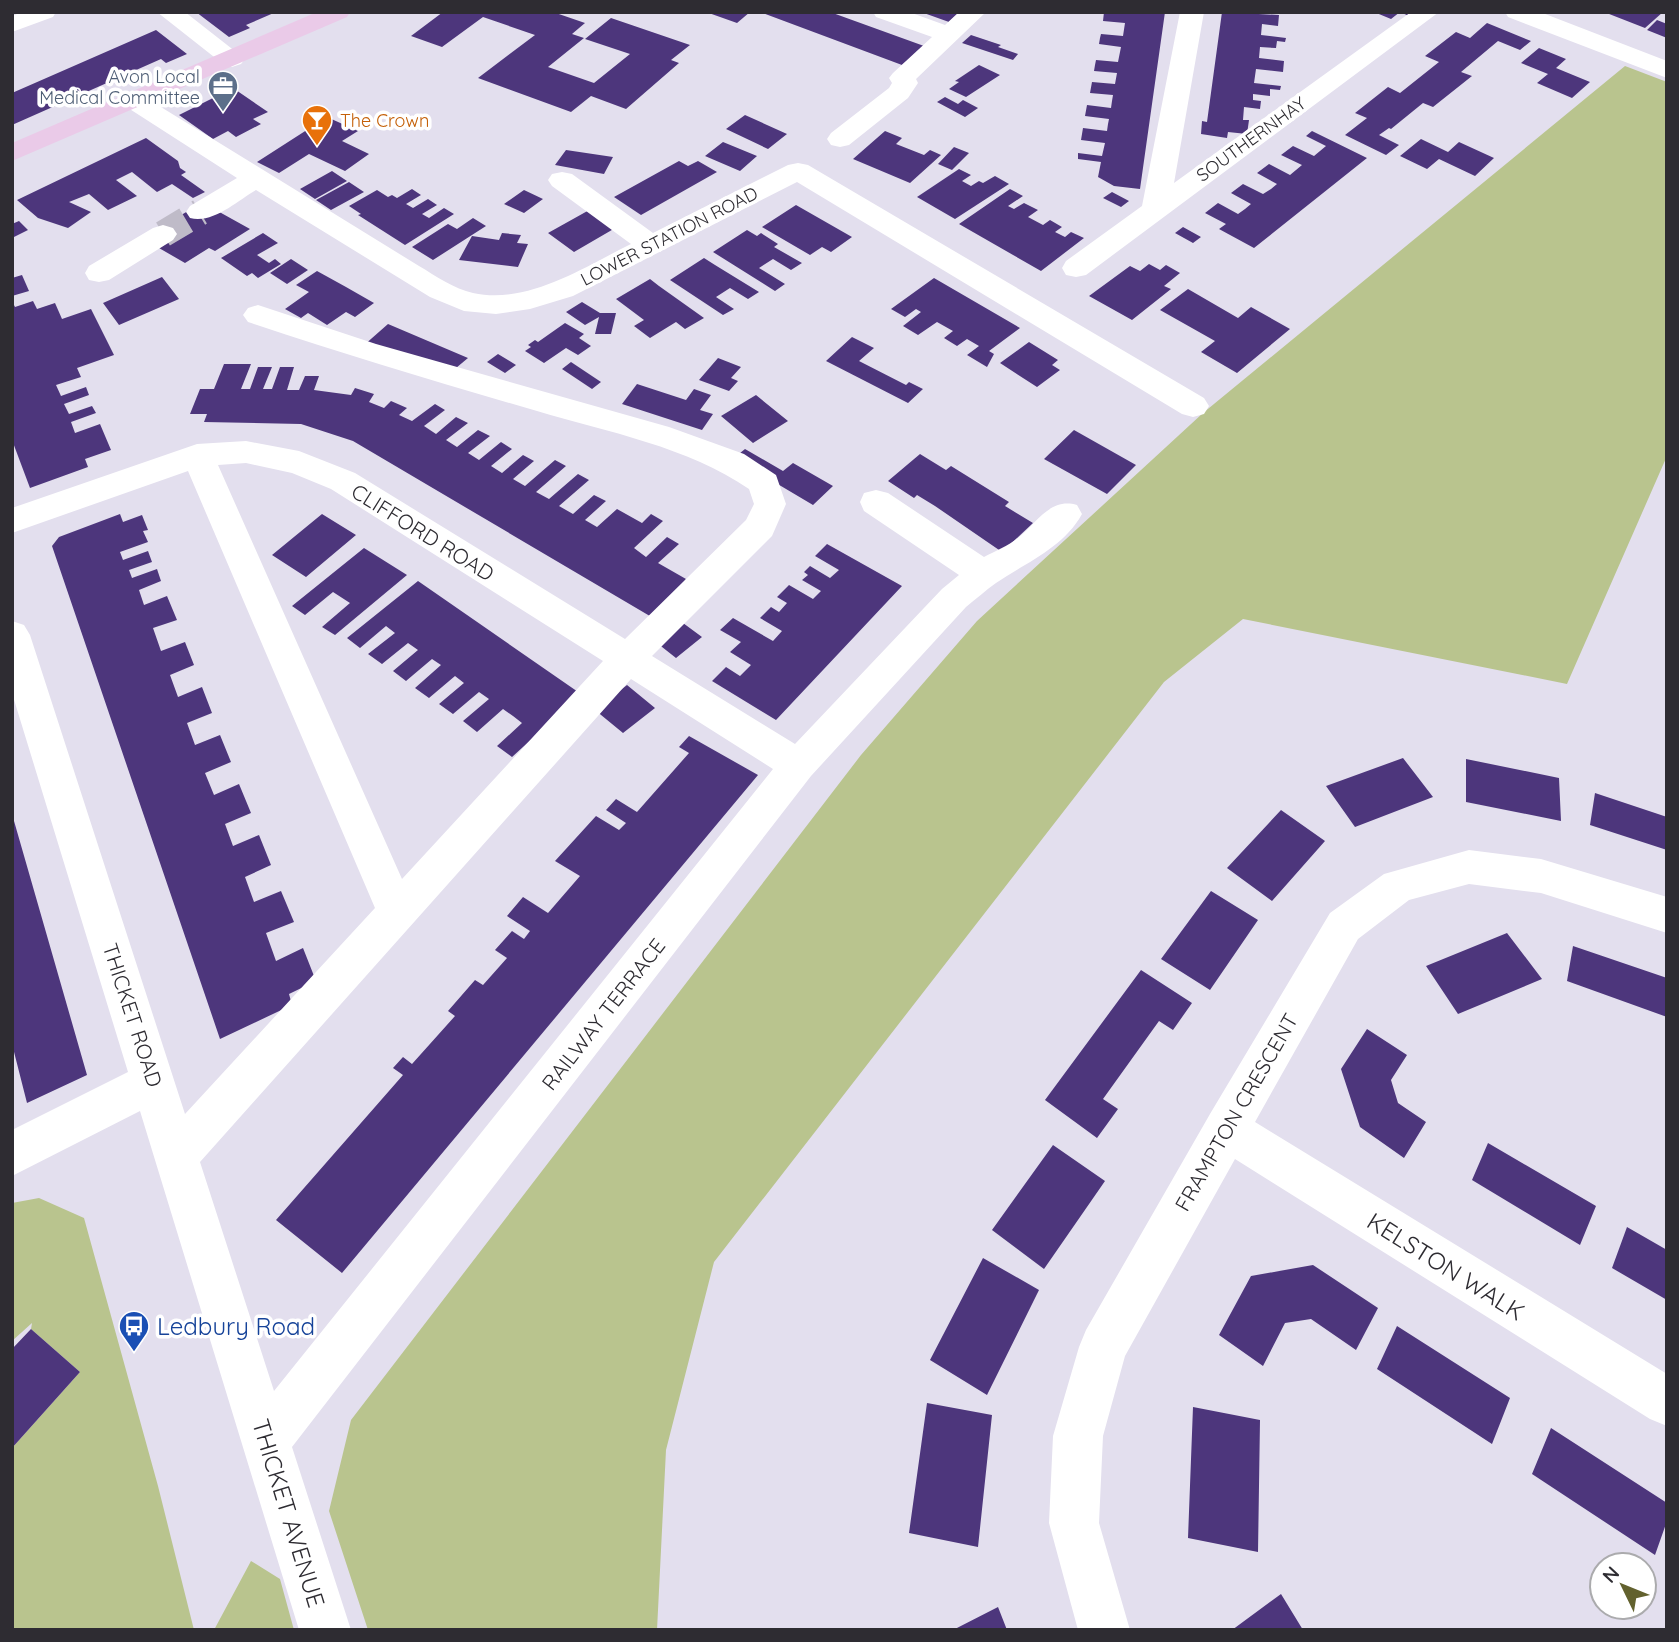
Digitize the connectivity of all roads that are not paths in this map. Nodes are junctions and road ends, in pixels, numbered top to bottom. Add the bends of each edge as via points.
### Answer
1 (44, 12) edge
2 (169, 12) edge
3 (338, 12) edge
4 (885, 12) edge
5 (974, 12) edge
6 (1192, 12) edge
7 (1427, 12) edge
8 (1517, 12) edge
9 (12, 25) edge
10 (950, 35) junction
11 (232, 59) junction
12 (1667, 70) edge
13 (134, 101) junction
14 (840, 139) dead end
15 (12, 153) edge
16 (256, 178) junction
17 (562, 180) dead end
18 (1156, 208) junction
19 (200, 212) tunnel mouth
20 (163, 234) tunnel mouth
21 (651, 245) junction
22 (1076, 268) dead end
23 (99, 273) dead end
24 (258, 315) dead end
25 (1193, 406) dead end
26 (197, 455) junction
27 (876, 502) dead end
28 (1065, 514) dead end
29 (12, 521) edge
30 (983, 574) junction
31 (12, 635) edge
32 (627, 659) junction
33 (799, 765) junction
34 (397, 912) junction
35 (1667, 915) edge
36 (154, 1082) junction
37 (1226, 1129) junction
38 (12, 1154) edge
39 (177, 1155) junction
40 (252, 1396) joint
41 (1667, 1402) edge
42 (266, 1441) junction
43 (325, 1630) edge
44 (1104, 1630) edge

1 - 9 street
2 - 11 street
3 - 11 main road
4 - 10 street
5 - 10 street
6 - 18 street
7 - 18 street, SOUTHERNHAY
8 - 12 street
10 - 14 street via 902,78 905,83 899,93
11 - 13 main road
13 - 15 main road
13 - 16 street, LOWER STATION ROAD
16 - 19 street
16 - 21 street, LOWER STATION ROAD via 409,273 473,303 525,301 563,289
17 - 21 street
18 - 22 street, SOUTHERNHAY
20 - 23 street
21 - 25 street, LOWER STATION ROAD via 798,171
24 - 32 street via 365,351 658,435 733,462 764,483 770,504 760,527
26 - 29 street, CLIFFORD ROAD
26 - 32 street, CLIFFORD ROAD via 246,452 299,463 343,481
26 - 34 street
27 - 30 street
28 - 30 street, RAILWAY TERRACE via 1029,548
30 - 33 street, RAILWAY TERRACE via 954,598
31 - 36 street, THICKET ROAD
32 - 33 street, CLIFFORD ROAD
32 - 34 street
33 - 42 street, RAILWAY TERRACE
34 - 39 street
35 - 37 street, FRAMPTON CRESCENT via 1541,876 1469,867 1398,886 1344,926
36 - 38 street
36 - 39 street, THICKET ROAD
37 - 41 street, KELSTON WALK
37 - 44 street, FRAMPTON CRESCENT via 1103,1347 1078,1436 1074,1523
39 - 40 street, THICKET ROAD
40 - 42 street, THICKET AVENUE
42 - 43 street, THICKET AVENUE

